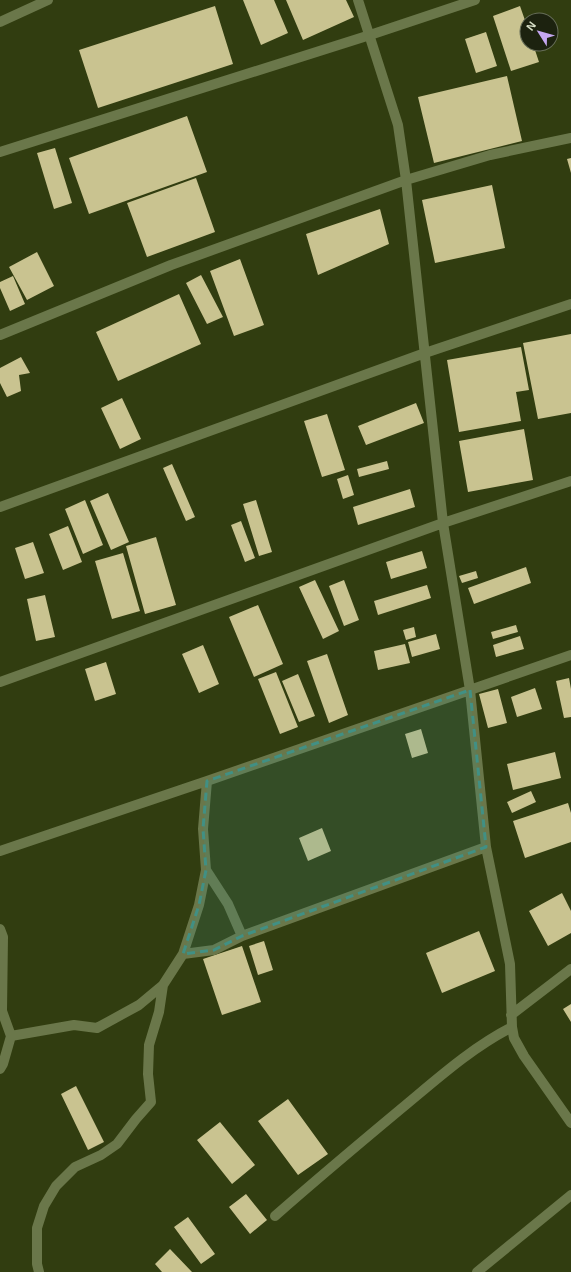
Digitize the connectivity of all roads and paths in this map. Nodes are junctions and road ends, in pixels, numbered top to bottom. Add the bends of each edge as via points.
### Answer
1 (48, 0) edge
2 (358, 0) edge
3 (475, 0) edge
4 (0, 22) edge
5 (370, 35) junction
6 (571, 138) edge
7 (0, 152) edge
8 (406, 180) junction
9 (571, 304) edge
10 (0, 335) edge
11 (425, 353) junction
12 (571, 480) edge
13 (0, 507) edge
14 (443, 523) junction
15 (571, 655) edge
16 (0, 682) edge
17 (470, 690) junction
18 (207, 781) junction
19 (486, 847) junction
20 (0, 850) edge
21 (206, 870) junction
22 (0, 929) edge
23 (242, 936) junction
24 (182, 954) junction
25 (571, 969) edge
26 (163, 985) junction
27 (511, 1015) junction
28 (512, 1027) junction
29 (11, 1036) junction
30 (0, 1069) edge
31 (571, 1123) edge
32 (571, 1195) edge
33 (275, 1216) dead end
34 (39, 1272) edge
35 (477, 1272) edge

1 - 4 street
2 - 5 street
3 - 5 street
5 - 7 street
5 - 8 street via 398,125
6 - 8 street via 490,155
8 - 10 street via 171,266
8 - 11 street
9 - 11 street
11 - 13 street
11 - 14 street
12 - 14 street
14 - 16 street
14 - 17 street
15 - 17 street
17 - 18 street
17 - 19 street
18 - 20 street
18 - 21 street via 203,829
19 - 23 street
19 - 27 street via 510,964
21 - 23 street via 228,904
21 - 24 street via 199,905
22 - 29 street via 3,937 2,1011
23 - 24 street via 214,950
24 - 26 street
25 - 27 street
26 - 29 street via 139,1005 97,1028 74,1025
26 - 34 street via 159,1012 149,1045 148,1074 151,1102 117,1144 75,1167 56,1186 44,1206 37,1228
27 - 28 street
28 - 31 street via 514,1038 524,1056
28 - 33 street via 462,1058
29 - 30 street
32 - 35 street

